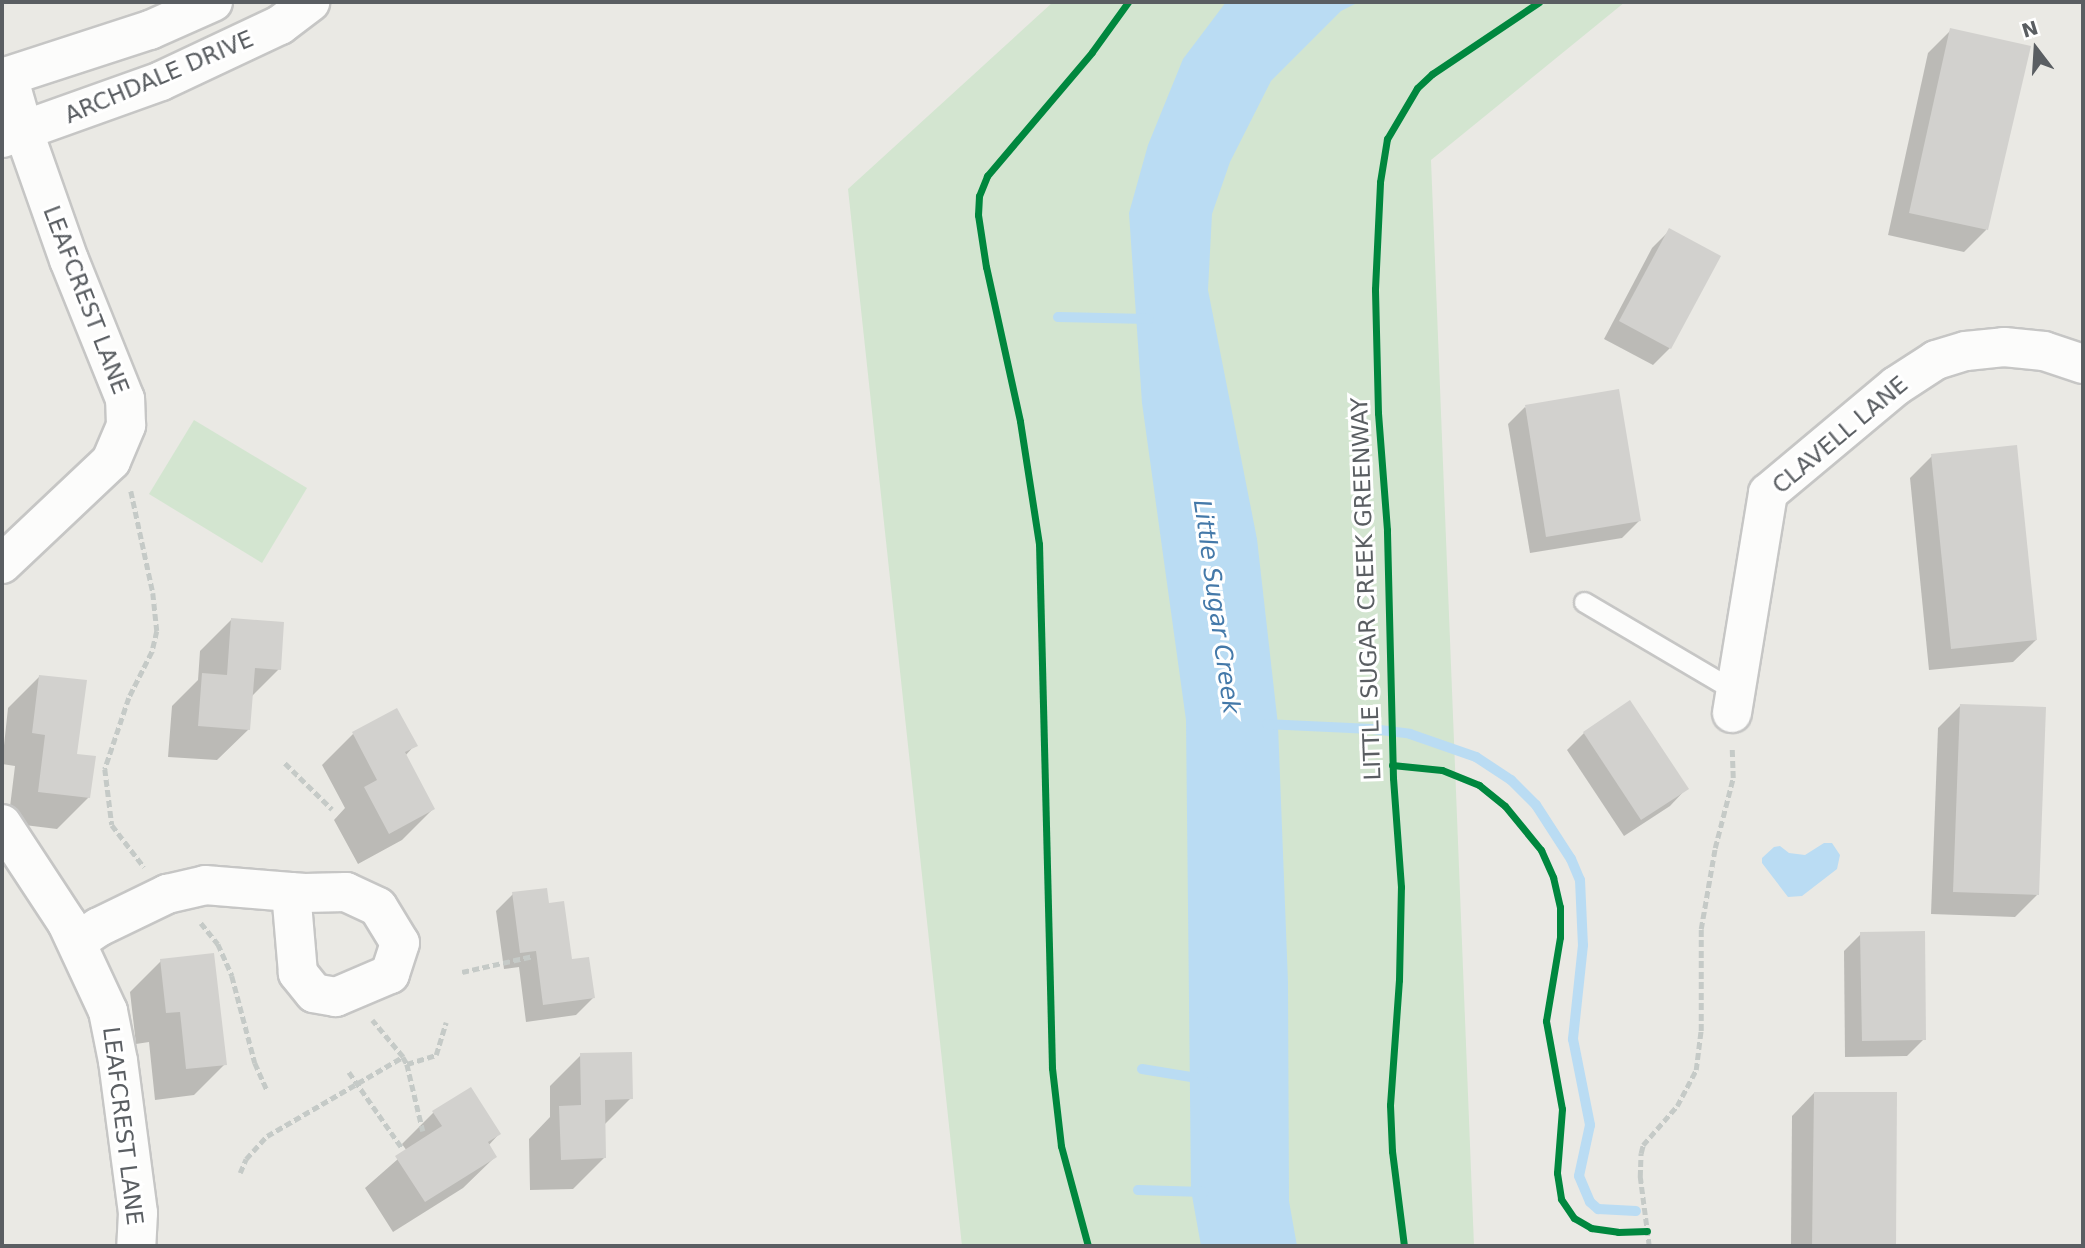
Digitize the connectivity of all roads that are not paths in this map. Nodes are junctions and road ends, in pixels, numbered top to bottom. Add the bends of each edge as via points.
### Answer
1 (213, 2) edge
2 (310, 2) edge
3 (5, 77) edge
4 (13, 135) edge
5 (2083, 364) edge
6 (2, 564) edge
7 (1584, 602) dead end
8 (1733, 702) joint
9 (2, 824) edge
10 (291, 892) dead end
11 (78, 941) junction
12 (136, 1246) edge

1 - 3 street, ARCHDALE DRIVE via 150,30
2 - 4 street, ARCHDALE DRIVE via 280,25 161,81
3 - 4 street, LEAFCREST LANE
4 - 6 street, LEAFCREST LANE via 125,399 126,425 111,461
5 - 8 street, CLAVELL LANE via 2044,351 2004,347 1936,360 1896,386 1768,493
7 - 8 lane
9 - 11 street, LEAFCREST LANE
10 - 11 street via 205,885 167,894
11 - 12 street, LEAFCREST LANE via 108,1011 118,1061 138,1213

